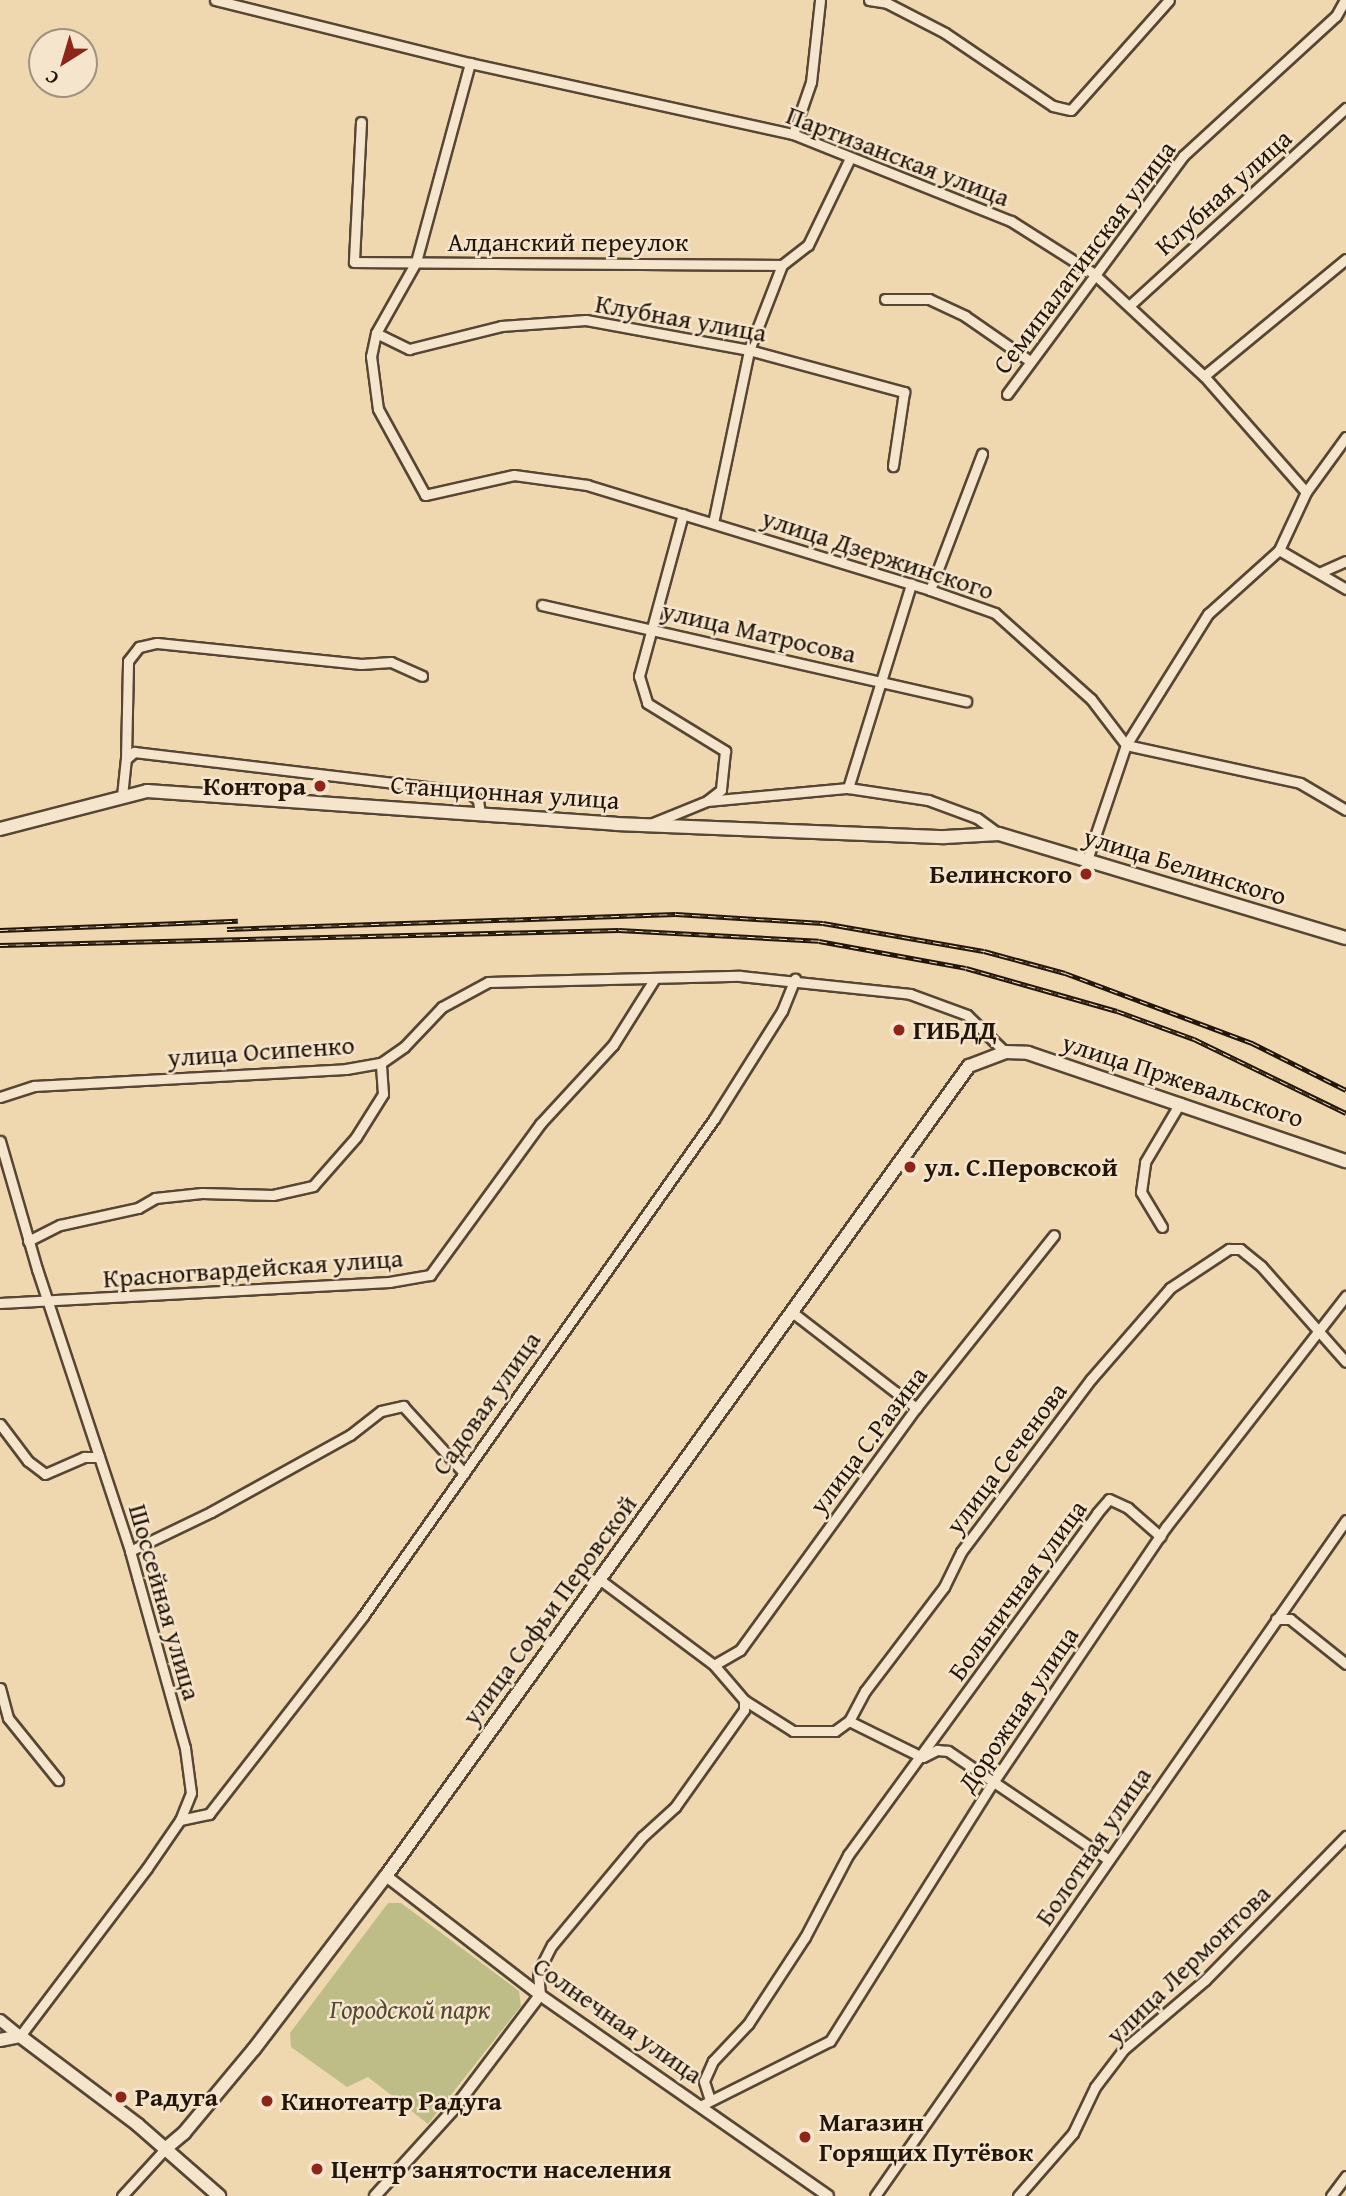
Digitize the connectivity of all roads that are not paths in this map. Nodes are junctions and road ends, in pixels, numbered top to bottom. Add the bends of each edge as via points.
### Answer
1 (215, 0) edge
2 (820, 0) edge
3 (869, 0) edge
4 (1169, 0) edge
5 (1345, 0) edge
6 (470, 63) junction
7 (1346, 108) edge
8 (360, 122) dead end
9 (793, 134) junction
10 (850, 158) junction
11 (1346, 259) edge
12 (416, 262) junction
13 (782, 265) junction
14 (1093, 273) junction
15 (885, 299) dead end
16 (1129, 306) junction
17 (376, 333) junction
18 (749, 349) junction
19 (1030, 361) junction
20 (1204, 376) junction
21 (1007, 394) dead end
22 (1346, 437) edge
23 (982, 454) dead end
24 (892, 466) dead end
25 (1306, 492) junction
26 (683, 514) junction
27 (713, 523) junction
28 (1279, 550) junction
29 (1346, 561) edge
30 (1321, 572) junction
31 (911, 584) junction
32 (1346, 589) edge
33 (930, 590) junction
34 (542, 605) dead end
35 (652, 629) junction
36 (422, 676) dead end
37 (884, 682) junction
38 (966, 701) dead end
39 (1126, 745) junction
40 (126, 759) junction
41 (848, 788) junction
42 (122, 796) junction
43 (707, 801) junction
44 (1346, 810) edge
45 (480, 814) junction
46 (653, 823) junction
47 (0, 828) edge
48 (1005, 836) junction
49 (1087, 860) junction
50 (1346, 938) edge
51 (655, 978) junction
52 (795, 978) junction
53 (1005, 1052) junction
54 (381, 1063) junction
55 (0, 1097) edge
56 (1180, 1103) junction
57 (0, 1141) edge
58 (1346, 1161) edge
59 (1162, 1227) dead end
60 (1054, 1235) dead end
61 (28, 1241) junction
62 (1346, 1296) edge
63 (0, 1303) edge
64 (48, 1303) junction
65 (792, 1312) junction
66 (1320, 1334) junction
67 (1346, 1362) edge
68 (916, 1408) junction
69 (0, 1424) edge
70 (99, 1457) junction
71 (464, 1473) junction
72 (1346, 1520) edge
73 (1160, 1536) junction
74 (130, 1551) junction
75 (599, 1579) junction
76 (1276, 1619) junction
77 (1346, 1664) edge
78 (714, 1665) junction
79 (0, 1688) edge
80 (744, 1700) junction
81 (849, 1721) junction
82 (922, 1757) junction
83 (58, 1780) dead end
84 (994, 1781) junction
85 (180, 1820) junction
86 (1346, 1836) edge
87 (1109, 1860) junction
88 (386, 1876) junction
89 (540, 1995) junction
90 (0, 2021) edge
91 (20, 2036) junction
92 (0, 2040) edge
93 (705, 2103) junction
94 (165, 2149) junction
95 (1346, 2176) edge
96 (122, 2196) edge
97 (219, 2196) edge
98 (375, 2196) edge
99 (828, 2196) edge
100 (875, 2196) edge
101 (1018, 2196) edge
102 (1331, 2196) edge

1 - 6 street, Партизанская улица
2 - 9 street via 811,82
3 - 4 street via 887,3 945,33 1053,106 1071,110
5 - 14 street, Семипалатинская улица via 1336,16 1182,156
6 - 9 street, Партизанская улица
6 - 12 street
7 - 16 street, Клубная улица
8 - 12 street, Алданский переулок via 354,262
9 - 10 street, Партизанская улица
10 - 13 street via 807,245
10 - 14 street, Партизанская улица via 1011,221
11 - 20 street
12 - 13 street, Алданский переулок
12 - 17 street
13 - 18 street
14 - 16 street, Партизанская улица
14 - 19 street, Семипалатинская улица
15 - 19 street via 929,299 965,316
16 - 20 street, Партизанская улица
17 - 18 street, Клубная улица via 409,349 501,326 586,320
17 - 26 street, улица Дзержинского via 371,356 378,409 425,495 514,475 587,485
18 - 24 street, Клубная улица via 904,392
18 - 27 street
19 - 21 street, Семипалатинская улица
20 - 25 street, Партизанская улица
22 - 25 street
23 - 33 street
25 - 28 street
26 - 27 street, улица Дзержинского
26 - 35 street
27 - 31 street, улица Дзержинского
28 - 30 street
28 - 39 street via 1208,614
29 - 30 street
30 - 32 street
31 - 33 street, улица Дзержинского
31 - 37 street
33 - 39 street, улица Дзержинского via 995,613 1091,699
34 - 35 street, улица Матросова
35 - 37 street, улица Матросова
35 - 43 street via 639,676 647,703 725,751 722,790
36 - 40 street via 391,662 361,664 157,643 139,647 128,662
37 - 38 street, улица Матросова
37 - 41 street
39 - 44 street via 1300,783
39 - 49 street
40 - 42 street
40 - 45 street via 134,752 469,792 478,800
41 - 43 street, улица Белинского
41 - 48 street, улица Белинского via 928,800 977,818
42 - 45 main road, Станционная улица via 147,791
42 - 47 main road, Станционная улица
43 - 46 street, улица Белинского
45 - 46 main road, Станционная улица
46 - 48 main road, Станционная улица
48 - 49 main road, улица Белинского
49 - 50 main road, улица Белинского
51 - 52 street
51 - 54 street via 488,982 442,1007 404,1047
51 - 64 street, Красногвардейская улица via 613,1045 540,1124 429,1275 389,1282
52 - 53 street via 911,994 967,1015
52 - 71 street, Садовая улица via 782,1011 714,1119
53 - 56 main road, улица Пржевальского via 1028,1053
53 - 65 main road, улица Софьи Перовской via 969,1066
54 - 55 street, улица Осипенко via 346,1069 34,1086
54 - 61 street, улица Осипенко via 383,1094 356,1137 313,1186 274,1195 155,1198 138,1208 60,1225
56 - 58 main road, улица Пржевальского
56 - 59 street via 1145,1162 1141,1192
57 - 61 street, Шоссейная улица
60 - 68 street, улица С.Разина
61 - 64 street, Шоссейная улица
62 - 66 street, Дорожная улица
63 - 64 street, Красногвардейская улица
64 - 70 street, Шоссейная улица
65 - 68 street
65 - 75 main road, улица Софьи Перовской
66 - 67 street
66 - 73 street, Дорожная улица
66 - 81 street, улица Сеченова via 1261,1266 1240,1249 1229,1249 1170,1287 1091,1379 961,1552 944,1587 865,1691
68 - 78 street, улица С.Разина via 740,1650
69 - 70 street via 28,1461 45,1474 85,1457
70 - 74 street, Шоссейная улица
71 - 74 street via 402,1406 211,1512
71 - 85 street, Садовая улица via 239,1779 209,1814
72 - 76 street, Болотная улица
73 - 82 street, Больничная улица via 1109,1499
73 - 84 street, Дорожная улица
74 - 85 street, Шоссейная улица via 185,1748 191,1793
75 - 78 street
75 - 88 main road, улица Софьи Перовской
76 - 77 street via 1290,1619
76 - 87 street, Болотная улица
78 - 80 street
79 - 83 street via 8,1718
80 - 81 street via 793,1731 835,1731
80 - 89 street via 744,1710 675,1807 634,1845 552,1945 538,1972
81 - 82 street
82 - 84 street via 948,1751
82 - 93 street via 848,1855 806,1937 748,2024 713,2061 704,2081
84 - 87 street
84 - 93 street, Дорожная улица via 830,2041
85 - 91 street, Шоссейная улица
86 - 101 street, улица Лермонтова via 1247,1940 1159,2023 1124,2049 1095,2087 1073,2133
87 - 100 street, Болотная улица
88 - 89 street, Солнечная улица
88 - 94 main road, улица Софьи Перовской via 254,2049 184,2133
89 - 93 street, Солнечная улица
89 - 98 street via 453,2110
90 - 91 street
91 - 92 main road
91 - 94 main road
93 - 99 street, Солнечная улица
94 - 96 street, улица Софьи Перовской
94 - 97 main road
95 - 102 street

